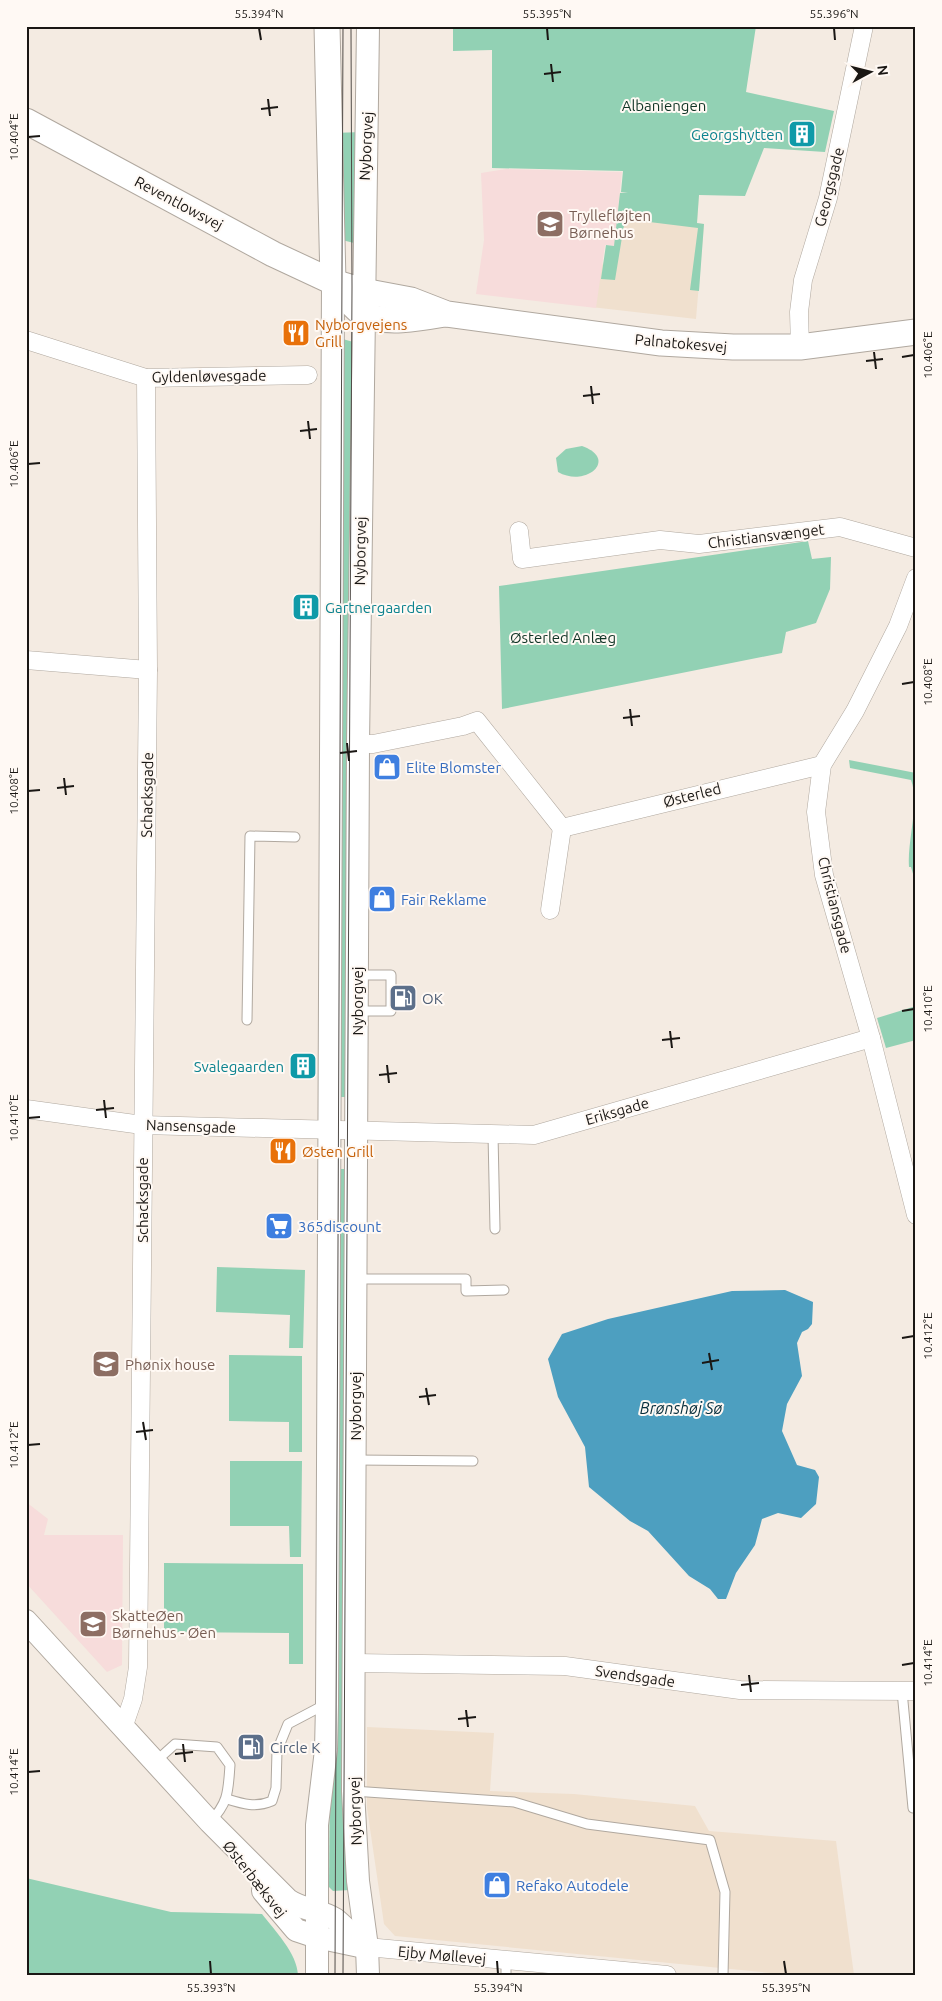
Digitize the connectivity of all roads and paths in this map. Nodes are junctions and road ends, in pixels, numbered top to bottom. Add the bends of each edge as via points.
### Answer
1 (327, 26) edge
2 (368, 26) edge
3 (864, 26) edge
4 (26, 121) edge
5 (333, 282) junction
6 (363, 302) junction
7 (916, 332) edge
8 (26, 340) edge
9 (800, 347) junction
10 (308, 375) dead end
11 (146, 378) junction
12 (519, 531) dead end
13 (916, 548) edge
14 (916, 578) edge
15 (26, 660) edge
16 (148, 670) junction
17 (358, 744) junction
18 (822, 765) junction
19 (562, 828) junction
20 (295, 837) dead end
21 (550, 910) dead end
22 (357, 975) junction
23 (357, 1011) junction
24 (247, 1020) dead end
25 (871, 1038) junction
26 (26, 1110) edge
27 (142, 1125) junction
28 (328, 1131) junction
29 (357, 1132) junction
30 (493, 1134) junction
31 (916, 1216) edge
32 (494, 1229) dead end
33 (356, 1279) junction
34 (504, 1290) dead end
35 (354, 1460) junction
36 (473, 1461) dead end
37 (26, 1621) edge
38 (354, 1663) junction
39 (909, 1691) edge
40 (327, 1704) junction
41 (124, 1728) junction
42 (154, 1762) junction
43 (913, 1775) edge
44 (353, 1791) junction
45 (227, 1798) junction
46 (913, 1808) dead end
47 (210, 1822) junction
48 (317, 1912) junction
49 (317, 1937) junction
50 (367, 1947) junction
51 (506, 1968) edge
52 (584, 1971) edge
53 (317, 1975) edge
54 (368, 1975) edge
55 (667, 1975) edge
56 (723, 1975) edge

1 - 5 main road, Nyborgvej
2 - 6 street, Nyborgvej
3 - 9 street, Georgsgade via 828,198 803,280 799,312
4 - 5 main road, Reventlowsvej via 273,254
5 - 6 main road, Reventlowsvej
5 - 28 street, Nyborgvej via 326,837
6 - 9 main road, Palnatokesvej via 411,300 447,314 661,343
6 - 17 street, Nyborgvej
7 - 9 main road, Palnatokesvej
8 - 11 street, Gyldenløvesgade
10 - 11 street, Gyldenløvesgade
11 - 16 street, Schacksgade
12 - 13 street, Christiansvænget via 522,559 660,540 699,544 840,527
14 - 18 street, Christiansgade via 894,635 855,711
15 - 16 street
16 - 27 street, Schacksgade
17 - 19 street via 373,744 464,726 477,720
17 - 22 street, Nyborgvej
18 - 19 street, Østerled
18 - 25 street, Christiansgade via 816,812 824,875
19 - 21 street
20 - 24 lane via 250,836
22 - 23 street, Nyborgvej
22 - 23 lane via 391,975 391,1011
23 - 29 street, Nyborgvej
25 - 30 street, Eriksgade via 534,1135
25 - 31 street, Christiansgade
26 - 27 street, Nansensgade
27 - 28 street, Nansensgade
27 - 41 street, Schacksgade via 138,1667 134,1699
28 - 29 street, Nansensgade
28 - 40 street, Nyborgvej
29 - 30 street, Eriksgade
29 - 33 street, Nyborgvej
30 - 32 lane
33 - 34 lane via 466,1278 466,1291
33 - 35 street, Nyborgvej
35 - 36 lane
35 - 38 street, Nyborgvej
37 - 41 street, Østerbæksvej
38 - 39 street, Svendsgade via 566,1666 740,1690
38 - 44 street, Nyborgvej
39 - 43 lane
40 - 45 lane via 288,1724 277,1751 276,1788 272,1801 262,1805 243,1804
40 - 48 street, Nyborgvej via 326,1750 317,1825
41 - 42 street, Østerbæksvej
42 - 45 lane via 175,1744 217,1748 230,1766
42 - 47 street, Østerbæksvej
43 - 46 lane
44 - 50 street, Nyborgvej via 358,1881
44 - 56 lane via 514,1802 586,1824 710,1840 725,1892
45 - 47 lane via 222,1810
47 - 48 street, Østerbæksvej via 288,1900
47 - 49 street, Østerbæksvej via 279,1912 296,1930
48 - 49 street, Nyborgvej
48 - 50 street, Østerbæksvej via 335,1920
49 - 50 street, Østerbæksvej
49 - 53 street, Nyborgvej
50 - 51 street, Ejby Møllevej
50 - 54 street, Nyborgvej
51 - 52 street, Ejby Møllevej
52 - 55 street, Ejby Møllevej

